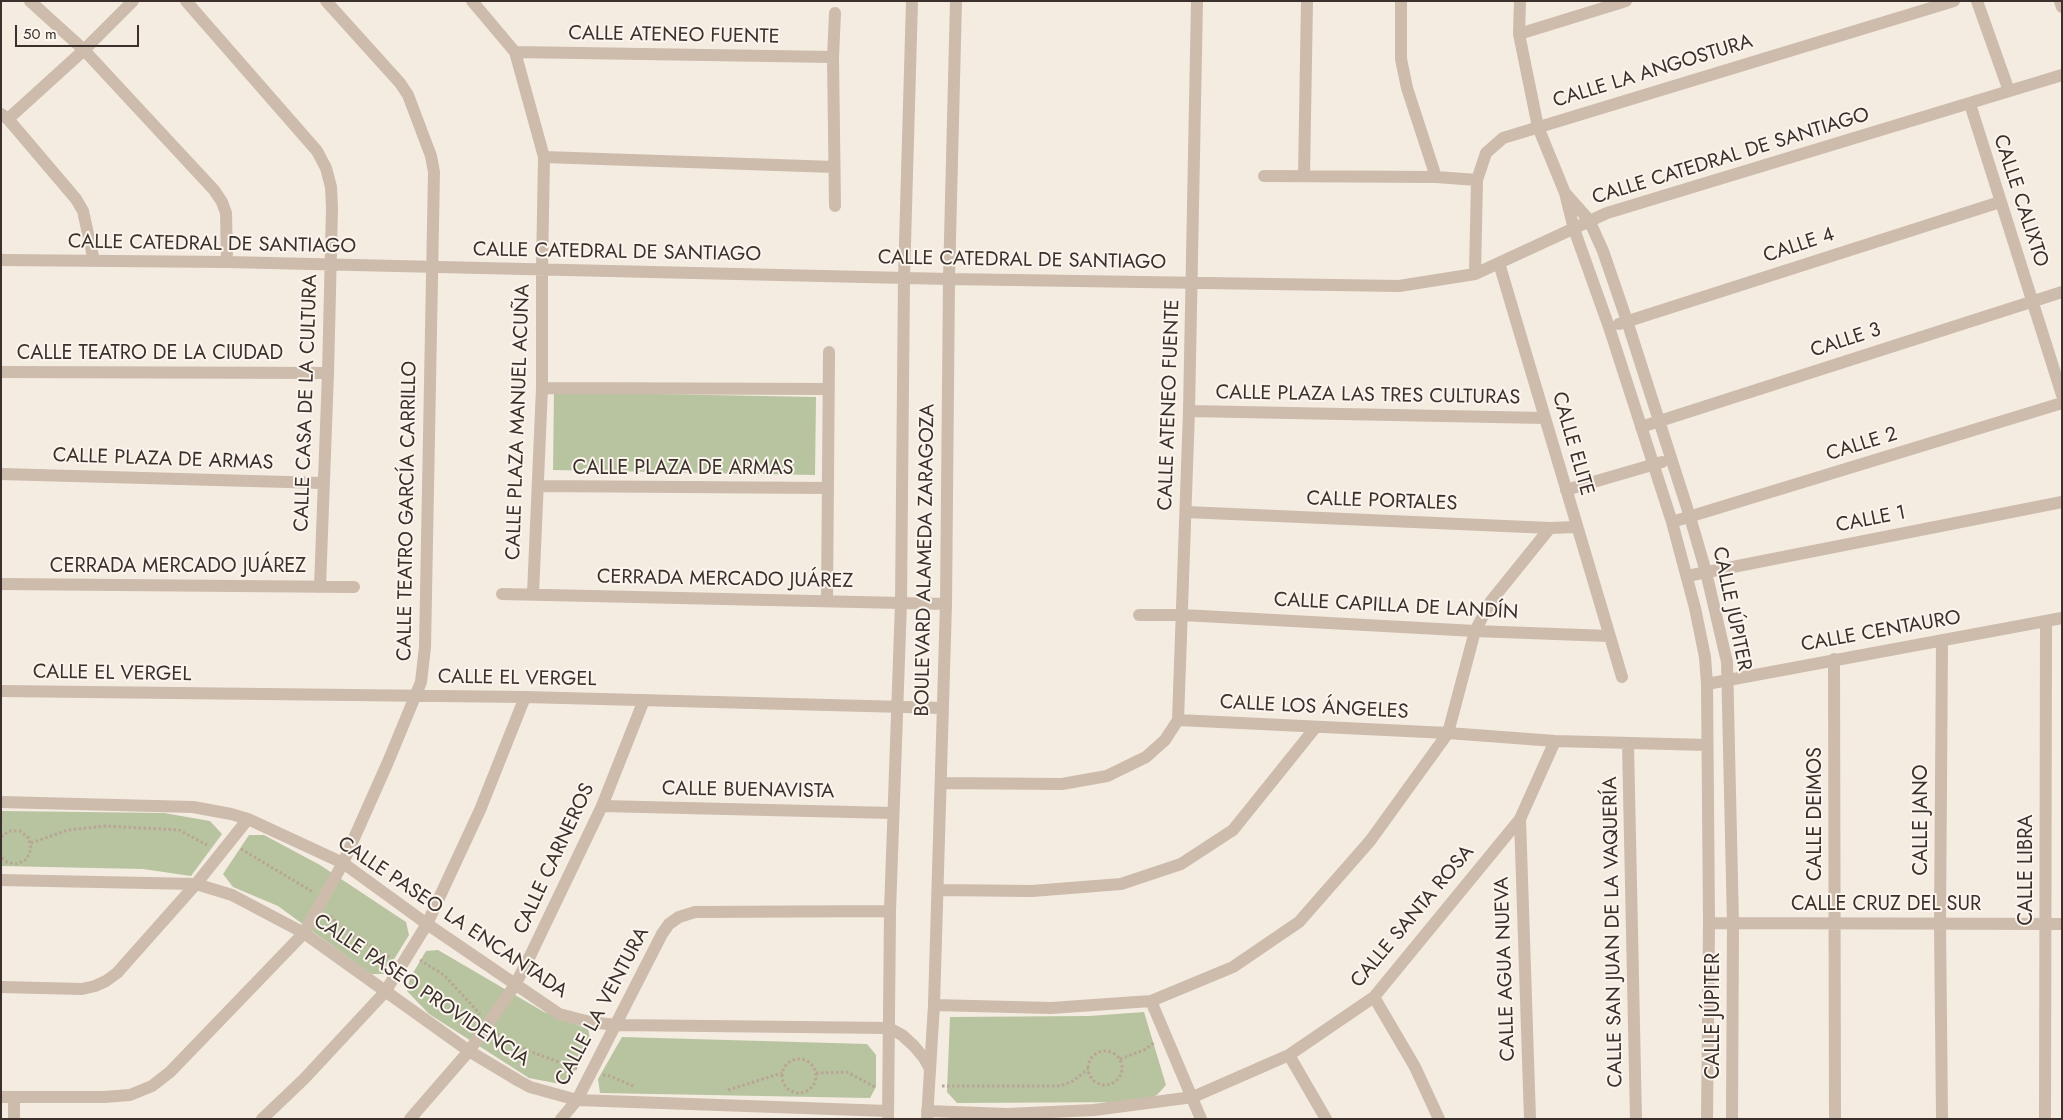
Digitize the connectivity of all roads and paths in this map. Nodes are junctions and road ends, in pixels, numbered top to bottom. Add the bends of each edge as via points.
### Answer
1 (30, 1) edge
2 (133, 1) edge
3 (186, 1) edge
4 (326, 1) edge
5 (472, 1) edge
6 (912, 1) edge
7 (956, 1) edge
8 (1197, 1) edge
9 (1307, 1) edge
10 (1401, 1) edge
11 (1520, 1) edge
12 (1626, 1) edge
13 (1954, 1) edge
14 (1977, 1) edge
15 (2060, 1) edge
16 (2062, 7) edge
17 (835, 13) dead end
18 (1519, 34) junction
19 (84, 50) junction
20 (515, 52) junction
21 (833, 57) junction
22 (2062, 76) edge
23 (2009, 91) junction
24 (1970, 104) junction
25 (5, 117) edge
26 (1538, 127) junction
27 (544, 157) junction
28 (834, 167) junction
29 (1264, 176) dead end
30 (1304, 176) junction
31 (1436, 177) junction
32 (1476, 180) junction
33 (1565, 193) junction
34 (2000, 202) junction
35 (835, 206) dead end
36 (1589, 220) junction
37 (1574, 229) junction
38 (1, 260) edge
39 (94, 261) junction
40 (227, 262) junction
41 (1499, 263) junction
42 (330, 266) junction
43 (431, 268) junction
44 (542, 270) junction
45 (1475, 274) junction
46 (904, 278) junction
47 (949, 279) junction
48 (1192, 283) junction
49 (2062, 292) edge
50 (2032, 301) junction
51 (1627, 321) junction
52 (1610, 327) junction
53 (829, 352) dead end
54 (1, 372) edge
55 (328, 373) junction
56 (542, 388) junction
57 (829, 389) junction
58 (2062, 395) edge
59 (2062, 403) edge
60 (1189, 411) junction
61 (1545, 418) junction
62 (1660, 420) junction
63 (1641, 427) junction
64 (1672, 458) junction
65 (1654, 464) junction
66 (1, 474) edge
67 (323, 483) junction
68 (538, 486) junction
69 (828, 488) junction
70 (1566, 490) junction
71 (2062, 502) edge
72 (1186, 512) junction
73 (1690, 517) junction
74 (1672, 522) junction
75 (1576, 527) junction
76 (1550, 528) junction
77 (1706, 572) junction
78 (1688, 576) junction
79 (1, 584) edge
80 (320, 587) junction
81 (354, 587) dead end
82 (502, 594) dead end
83 (533, 594) junction
84 (827, 600) junction
85 (901, 603) junction
86 (946, 604) junction
87 (1139, 615) dead end
88 (1183, 615) junction
89 (2062, 618) edge
90 (2046, 622) junction
91 (1475, 631) junction
92 (1608, 636) junction
93 (1942, 642) junction
94 (1834, 659) junction
95 (1622, 677) dead end
96 (1728, 679) junction
97 (1707, 684) junction
98 (1, 692) edge
99 (416, 696) junction
100 (525, 697) junction
101 (644, 700) junction
102 (898, 706) junction
103 (942, 708) junction
104 (1178, 720) junction
105 (1315, 728) junction
106 (1448, 733) junction
107 (1555, 741) junction
108 (1628, 744) junction
109 (1708, 745) junction
110 (941, 782) junction
111 (1, 802) edge
112 (602, 806) junction
113 (893, 813) junction
114 (248, 819) junction
115 (1520, 819) junction
116 (1, 837) edge
117 (230, 842) junction
118 (31, 843) junction
119 (219, 855) junction
120 (1, 857) edge
121 (342, 863) junction
122 (1, 880) edge
123 (196, 884) junction
124 (938, 890) junction
125 (322, 901) junction
126 (890, 911) junction
127 (1835, 922) junction
128 (1733, 923) junction
129 (426, 924) junction
130 (1709, 924) junction
131 (1940, 924) junction
132 (2046, 924) junction
133 (2062, 924) edge
134 (304, 933) junction
135 (406, 958) junction
136 (515, 984) junction
137 (1, 987) edge
138 (385, 992) junction
139 (1374, 997) junction
140 (1152, 1001) junction
141 (934, 1005) junction
142 (616, 1025) junction
143 (487, 1026) junction
144 (889, 1028) junction
145 (1166, 1034) junction
146 (469, 1051) junction
147 (1289, 1055) junction
148 (1120, 1059) junction
149 (930, 1069) junction
150 (1088, 1069) junction
151 (816, 1072) junction
152 (782, 1073) junction
153 (591, 1074) junction
154 (928, 1086) junction
155 (639, 1089) dead end
156 (719, 1093) dead end
157 (888, 1095) junction
158 (8, 1097) edge
159 (1193, 1098) junction
160 (577, 1100) junction
161 (888, 1115) edge
162 (927, 1115) edge
163 (14, 1119) edge
164 (262, 1119) edge
165 (410, 1119) edge
166 (561, 1119) edge
167 (1201, 1119) edge
168 (1326, 1119) edge
169 (1438, 1119) edge
170 (1530, 1119) edge
171 (1636, 1119) edge
172 (1707, 1119) edge
173 (1732, 1119) edge
174 (1835, 1119) edge
175 (1942, 1119) edge
176 (2045, 1119) edge

1 - 19 street
2 - 19 street
3 - 42 street, CALLE CASA DE LA CULTURA via 317,151 331,187
4 - 43 street, CALLE TEATRO GARCÍA CARRILLO via 400,83 414,108 434,172
5 - 20 street, CALLE PLAZA MANUEL ACUÑA
6 - 46 street, BOULEVARD ALAMEDA ZARAGOZA
7 - 47 street, BOULEVARD ALAMEDA ZARAGOZA
8 - 48 street, CALLE ATENEO FUENTE
9 - 30 street
10 - 31 street via 1401,59
11 - 18 street, CALLE JÚPITER
12 - 18 street
13 - 26 street, CALLE LA ANGOSTURA
14 - 23 street
15 - 16 street
17 - 21 street
18 - 26 street, CALLE JÚPITER
19 - 25 street
19 - 40 street via 214,190 226,213
20 - 21 street, CALLE ATENEO FUENTE
20 - 27 street, CALLE PLAZA MANUEL ACUÑA
21 - 28 street
22 - 23 street, CALLE CATEDRAL DE SANTIAGO
23 - 24 street, CALLE CATEDRAL DE SANTIAGO
24 - 34 street, CALLE CALIXTO
24 - 36 street, CALLE CATEDRAL DE SANTIAGO
25 - 39 street via 76,199 83,211
26 - 32 street, CALLE LA ANGOSTURA via 1503,138 1486,153
26 - 33 street, CALLE JÚPITER
27 - 28 street
27 - 44 street, CALLE PLAZA MANUEL ACUÑA
28 - 35 street
29 - 30 street
30 - 31 street
31 - 32 street
32 - 45 street, CALLE LA ANGOSTURA
33 - 36 street, CALLE JÚPITER
33 - 37 street, CALLE JÚPITER
34 - 50 street, CALLE CALIXTO
34 - 51 street, CALLE 4
36 - 37 street, CALLE CATEDRAL DE SANTIAGO
36 - 51 street, CALLE JÚPITER
37 - 41 street, CALLE CATEDRAL DE SANTIAGO
37 - 52 street, CALLE JÚPITER
38 - 39 street, CALLE CATEDRAL DE SANTIAGO
39 - 40 street, CALLE CATEDRAL DE SANTIAGO
40 - 42 street, CALLE CATEDRAL DE SANTIAGO
41 - 45 street, CALLE CATEDRAL DE SANTIAGO
41 - 61 street, CALLE ELITE
42 - 43 street, CALLE CATEDRAL DE SANTIAGO
42 - 55 street, CALLE CASA DE LA CULTURA
43 - 44 street, CALLE CATEDRAL DE SANTIAGO
43 - 99 street, CALLE TEATRO GARCÍA CARRILLO via 425,647
44 - 46 street, CALLE CATEDRAL DE SANTIAGO
44 - 56 street, CALLE PLAZA MANUEL ACUÑA
45 - 48 street, CALLE CATEDRAL DE SANTIAGO via 1399,286
46 - 47 street, CALLE CATEDRAL DE SANTIAGO
46 - 85 street, BOULEVARD ALAMEDA ZARAGOZA
47 - 48 street, CALLE CATEDRAL DE SANTIAGO
47 - 86 street, BOULEVARD ALAMEDA ZARAGOZA
48 - 60 street, CALLE ATENEO FUENTE
49 - 50 street, CALLE 3
50 - 58 street, CALLE CALIXTO
50 - 62 street, CALLE 3
51 - 52 street, CALLE 4
51 - 62 street, CALLE JÚPITER
52 - 63 street, CALLE JÚPITER
53 - 57 street
54 - 55 street, CALLE TEATRO DE LA CIUDAD
55 - 67 street, CALLE CASA DE LA CULTURA
56 - 57 street
56 - 68 street, CALLE PLAZA MANUEL ACUÑA
57 - 69 street
59 - 73 street, CALLE 2
60 - 61 street, CALLE PLAZA LAS TRES CULTURAS
60 - 72 street, CALLE ATENEO FUENTE
61 - 70 street, CALLE ELITE
62 - 63 street, CALLE 3
62 - 64 street, CALLE JÚPITER
63 - 65 street, CALLE JÚPITER
64 - 65 street
64 - 73 street, CALLE JÚPITER
65 - 70 street
65 - 74 street, CALLE JÚPITER
66 - 67 street, CALLE PLAZA DE ARMAS
67 - 80 street, CALLE CASA DE LA CULTURA
68 - 69 street, CALLE PLAZA DE ARMAS
68 - 83 street, CALLE PLAZA MANUEL ACUÑA
69 - 84 street
70 - 75 street, CALLE ELITE
71 - 77 street, CALLE 1
72 - 76 street, CALLE PORTALES
72 - 88 street, CALLE ATENEO FUENTE
73 - 74 street, CALLE 2
73 - 77 street, CALLE JÚPITER
74 - 78 street, CALLE JÚPITER
75 - 76 street, CALLE PORTALES
75 - 92 street, CALLE ELITE
76 - 91 street via 1491,601
77 - 78 street, CALLE 1
77 - 96 street, CALLE JÚPITER
78 - 97 street, CALLE JÚPITER via 1705,657
79 - 80 street, CERRADA MERCADO JUÁREZ
80 - 81 street, CERRADA MERCADO JUÁREZ
82 - 83 street, CERRADA MERCADO JUÁREZ
83 - 84 street, CERRADA MERCADO JUÁREZ
84 - 85 street, CERRADA MERCADO JUÁREZ
85 - 86 street, CERRADA MERCADO JUÁREZ
85 - 102 street, BOULEVARD ALAMEDA ZARAGOZA
86 - 103 street, BOULEVARD ALAMEDA ZARAGOZA
87 - 88 street, CALLE CAPILLA DE LANDÍN
88 - 91 street, CALLE CAPILLA DE LANDÍN
88 - 104 street, CALLE ATENEO FUENTE
89 - 90 street, CALLE CENTAURO
90 - 93 street, CALLE CENTAURO
90 - 132 street, CALLE LIBRA
91 - 92 street, CALLE CAPILLA DE LANDÍN
91 - 106 street
92 - 95 street, CALLE ELITE
93 - 94 street, CALLE CENTAURO
93 - 131 street, CALLE JANO
94 - 96 street, CALLE CENTAURO
94 - 127 street, CALLE DEIMOS
96 - 97 street, CALLE CENTAURO
96 - 128 street, CALLE JÚPITER
97 - 109 street, CALLE JÚPITER
98 - 99 street, CALLE EL VERGEL
99 - 100 street, CALLE EL VERGEL
99 - 121 street, CALLE TEATRO GARCÍA CARRILLO
100 - 101 street, CALLE EL VERGEL
100 - 129 street via 480,810
101 - 102 street, CALLE EL VERGEL
101 - 112 street, CALLE CARNEROS
102 - 103 street, CALLE EL VERGEL
102 - 113 street, BOULEVARD ALAMEDA ZARAGOZA
103 - 110 street, BOULEVARD ALAMEDA ZARAGOZA
104 - 105 street, CALLE LOS ÁNGELES
104 - 110 street via 1146,757 1107,776 1062,784
105 - 106 street, CALLE LOS ÁNGELES
105 - 124 street via 1234,830 1181,864 1121,884 1032,890
106 - 107 street, CALLE LOS ÁNGELES
106 - 140 street via 1370,841 1299,922 1232,967
107 - 108 street, CALLE LOS ÁNGELES
107 - 115 street, CALLE SANTA ROSA
108 - 109 street, CALLE LOS ÁNGELES
108 - 171 street, CALLE SAN JUAN DE LA VAQUERÍA
109 - 130 street, CALLE JÚPITER
110 - 124 street, BOULEVARD ALAMEDA ZARAGOZA
111 - 114 street, CALLE PASEO LA ENCANTADA via 193,807
112 - 113 street, CALLE BUENAVISTA
112 - 136 street, CALLE CARNEROS
113 - 126 street, BOULEVARD ALAMEDA ZARAGOZA
114 - 117 street
114 - 121 street, CALLE PASEO LA ENCANTADA
115 - 139 street, CALLE SANTA ROSA
115 - 170 street, CALLE AGUA NUEVA
116 - 118 path via 9,831 20,831
117 - 119 street
117 - 125 path
118 - 119 path via 68,830 106,826 179,830
118 - 120 path via 30,854 23,862 12,864
119 - 123 street
121 - 125 street, CALLE TEATRO GARCÍA CARRILLO
121 - 129 street, CALLE PASEO LA ENCANTADA
122 - 123 street, CALLE PASEO PROVIDENCIA
123 - 134 street, CALLE PASEO PROVIDENCIA via 232,895
123 - 137 street via 117,973 106,981 82,989
124 - 141 street, BOULEVARD ALAMEDA ZARAGOZA
125 - 134 street, CALLE TEATRO GARCÍA CARRILLO
125 - 135 path via 332,920 351,935
126 - 142 street, CALLE LA VENTURA via 695,912 679,917 662,934
126 - 144 street, BOULEVARD ALAMEDA ZARAGOZA
127 - 128 street, CALLE CRUZ DEL SUR
127 - 131 street, CALLE CRUZ DEL SUR
127 - 174 street, CALLE DEIMOS
128 - 130 street, CALLE CRUZ DEL SUR
128 - 173 street, CALLE JÚPITER
129 - 135 street
129 - 136 street, CALLE PASEO LA ENCANTADA
130 - 172 street, CALLE JÚPITER
131 - 132 street, CALLE CRUZ DEL SUR
131 - 175 street, CALLE JANO
132 - 133 street, CALLE CRUZ DEL SUR
132 - 176 street, CALLE LIBRA
134 - 138 street, CALLE PASEO PROVIDENCIA
134 - 158 street, CALLE TEATRO GARCÍA CARRILLO via 170,1072 152,1086 130,1095 104,1097
135 - 138 street
135 - 143 path via 444,975
136 - 142 street, CALLE PASEO LA ENCANTADA via 560,1014
136 - 143 street, CALLE CARNEROS
138 - 146 street, CALLE PASEO PROVIDENCIA
138 - 164 street via 304,1080
139 - 147 street, CALLE SANTA ROSA
139 - 169 street via 1415,1067
140 - 141 street via 1051,1008
140 - 145 street
141 - 149 street, BOULEVARD ALAMEDA ZARAGOZA
142 - 144 street, CALLE PASEO LA ENCANTADA
142 - 153 street, CALLE LA VENTURA
143 - 146 street, CALLE CARNEROS
143 - 153 path via 529,1051
144 - 149 street via 914,1046
144 - 157 street, BOULEVARD ALAMEDA ZARAGOZA
145 - 148 path via 1144,1050
145 - 159 street
146 - 160 street, CALLE PASEO PROVIDENCIA via 530,1086
146 - 165 street, CALLE CARNEROS
147 - 159 street, CALLE SANTA ROSA
147 - 168 street
148 - 150 path via 1111,1052 1100,1052 1091,1058
148 - 150 path via 1121,1075 1108,1084 1093,1079
149 - 154 street, BOULEVARD ALAMEDA ZARAGOZA
150 - 154 path via 1060,1086
151 - 152 path via 810,1063 798,1059 788,1063
151 - 152 path via 812,1088 802,1093 786,1088
151 - 157 path via 847,1072
152 - 156 path
153 - 155 path via 610,1076
153 - 160 street, CALLE LA VENTURA
154 - 162 street, BOULEVARD ALAMEDA ZARAGOZA
157 - 161 street, BOULEVARD ALAMEDA ZARAGOZA
158 - 163 street
159 - 162 street, CALLE SANTA ROSA via 1094,1110
159 - 167 street
160 - 161 street, CALLE PASEO PROVIDENCIA
160 - 166 street, CALLE LA VENTURA

